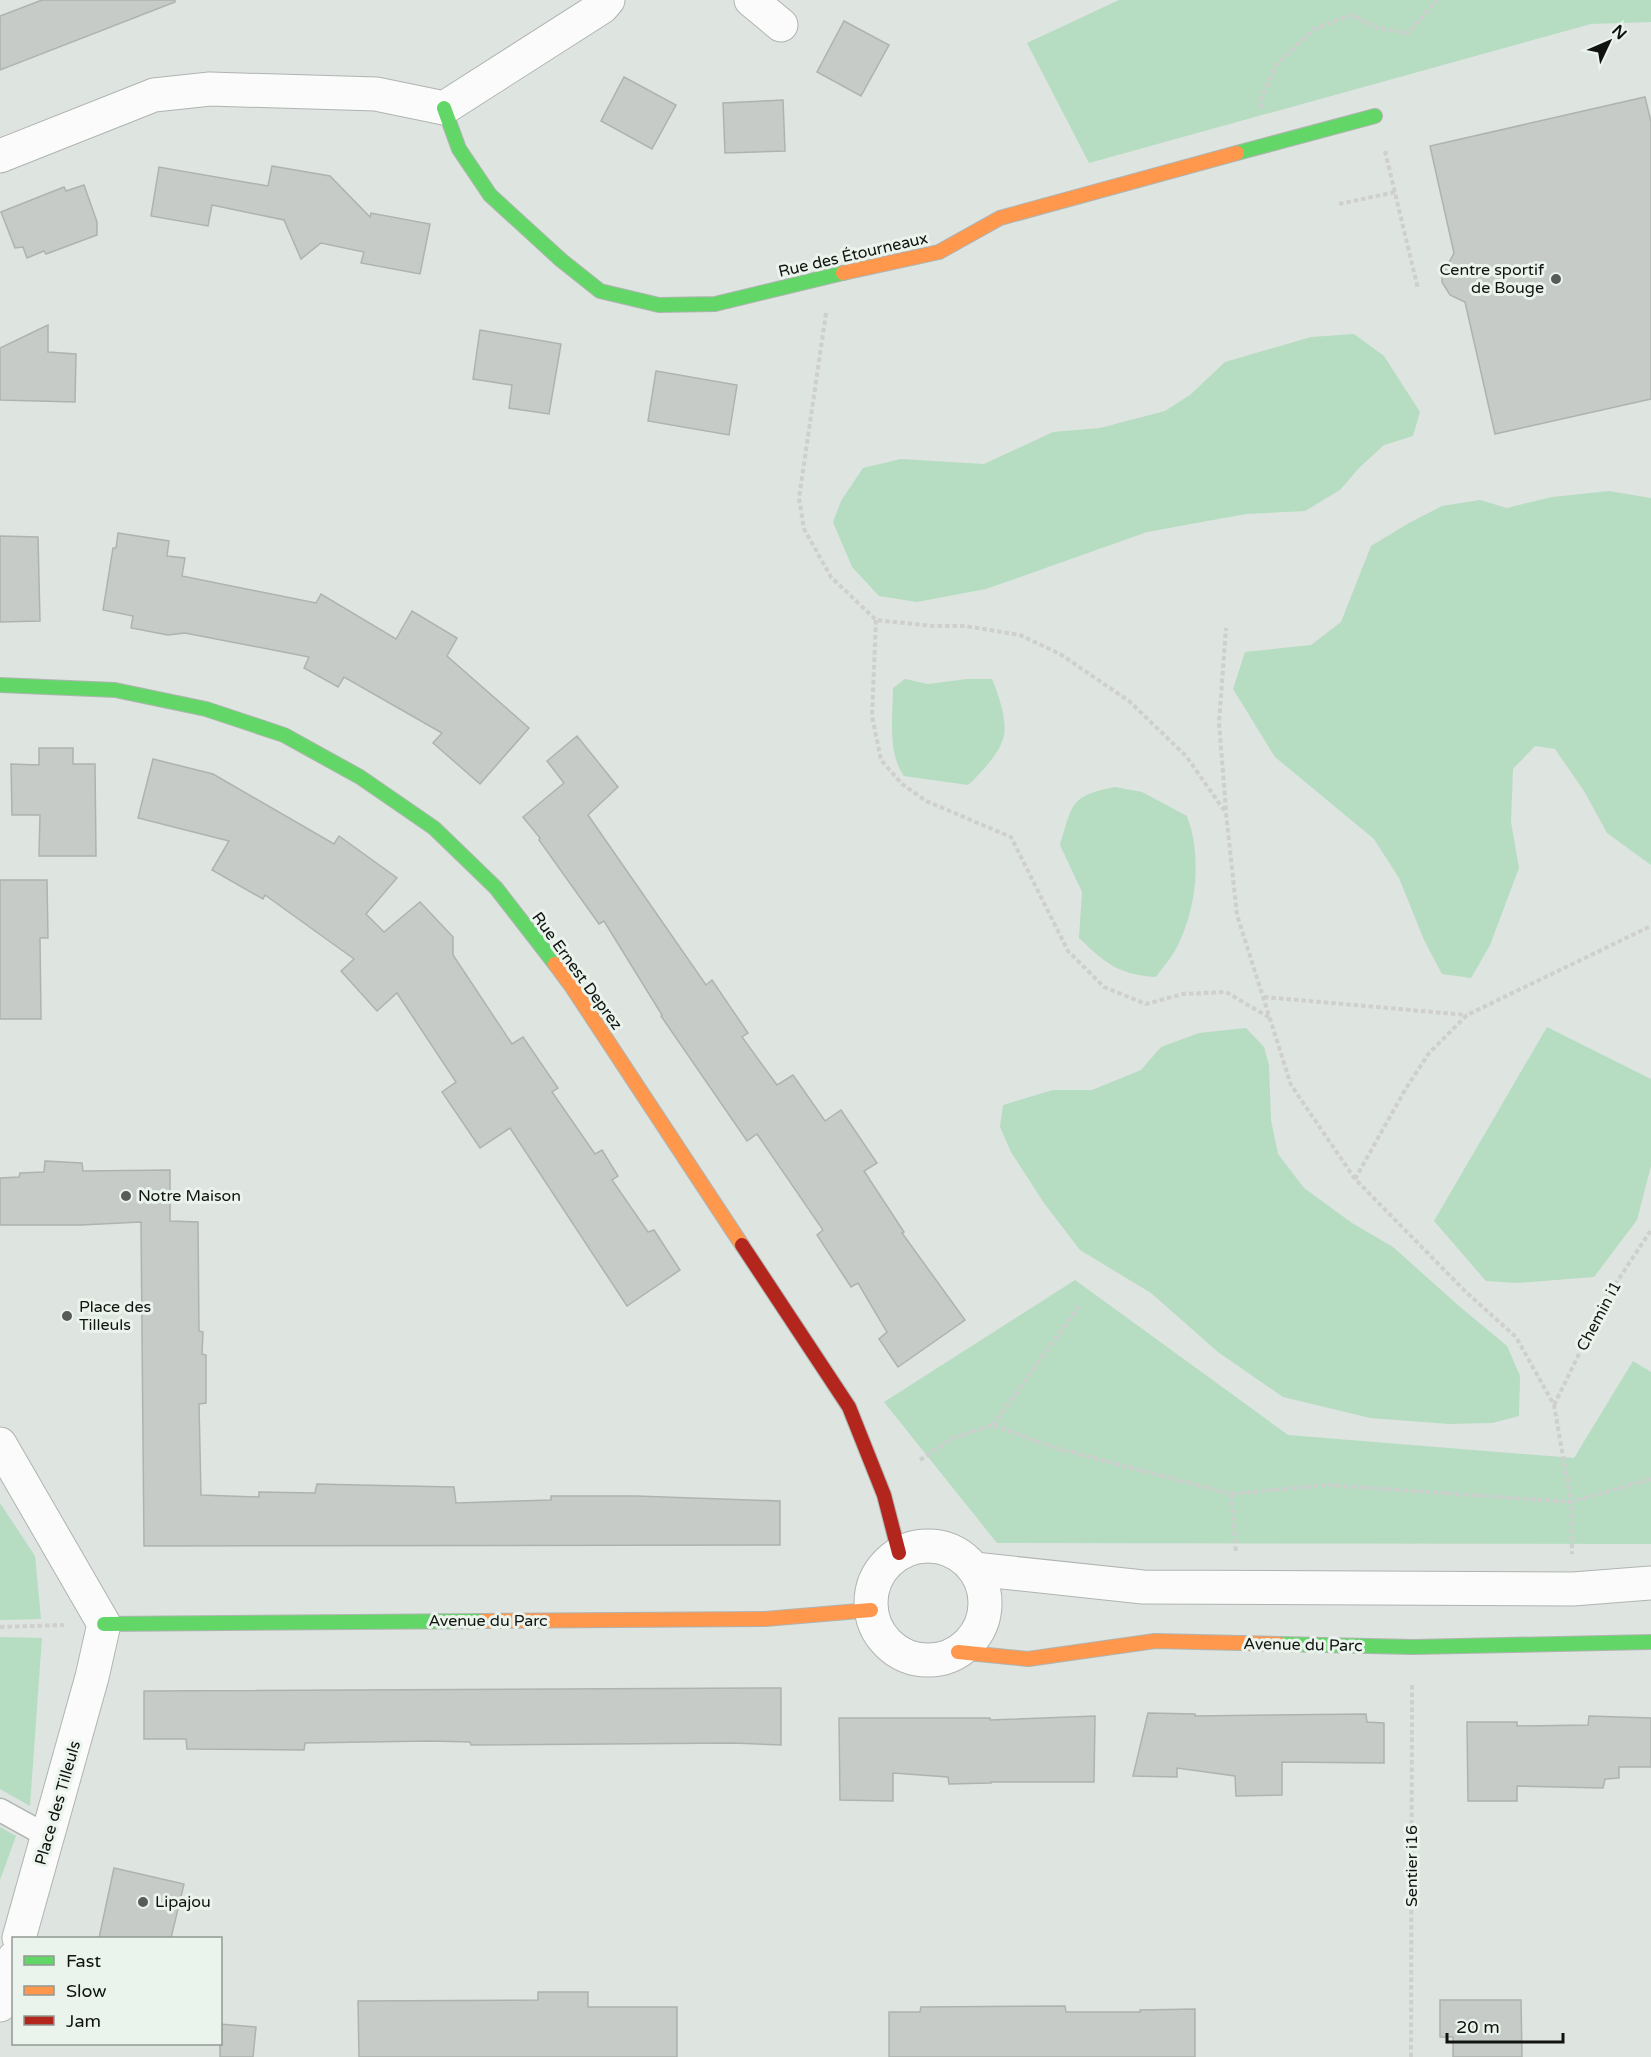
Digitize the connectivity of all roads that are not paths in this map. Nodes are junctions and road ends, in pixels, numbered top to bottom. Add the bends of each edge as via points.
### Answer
1 (608, 0) edge
2 (751, 0) edge
3 (781, 25) dead end
4 (444, 108) junction
5 (1375, 116) road end
6 (0, 156) edge
7 (0, 685) edge
8 (0, 1444) edge
9 (899, 1553) junction
10 (974, 1569) junction
11 (1651, 1583) edge
12 (872, 1610) junction
13 (104, 1624) junction
14 (1651, 1642) edge
15 (958, 1652) junction
16 (0, 1810) edge
17 (49, 1837) junction
18 (19, 1937) edge
19 (12, 1965) edge
20 (0, 2005) edge

1 - 4 street
2 - 3 street
4 - 5 street, Rue des Étourneaux via 459,149 490,195 600,291 658,305 715,304 939,252 1000,218
4 - 6 street via 376,94 210,89 154,95
7 - 9 street, Rue Ernest Deprez via 116,690 206,709 284,735 360,777 434,828 496,888 572,987 849,1407 884,1495
8 - 13 street
9 - 10 street via 932,1546 962,1557
9 - 12 street, Avenue du Parc via 877,1576
10 - 11 street via 1143,1587 1573,1589
10 - 15 street via 983,1586 985,1605 972,1639
12 - 13 street, Avenue du Parc via 765,1619
12 - 15 street, Avenue du Parc via 876,1628 903,1654 921,1659
13 - 17 street, Place des Tilleuls
14 - 15 street, Avenue du Parc via 1413,1647 1155,1641 1028,1659
16 - 17 lane
17 - 18 street, Place des Tilleuls
19 - 20 street

